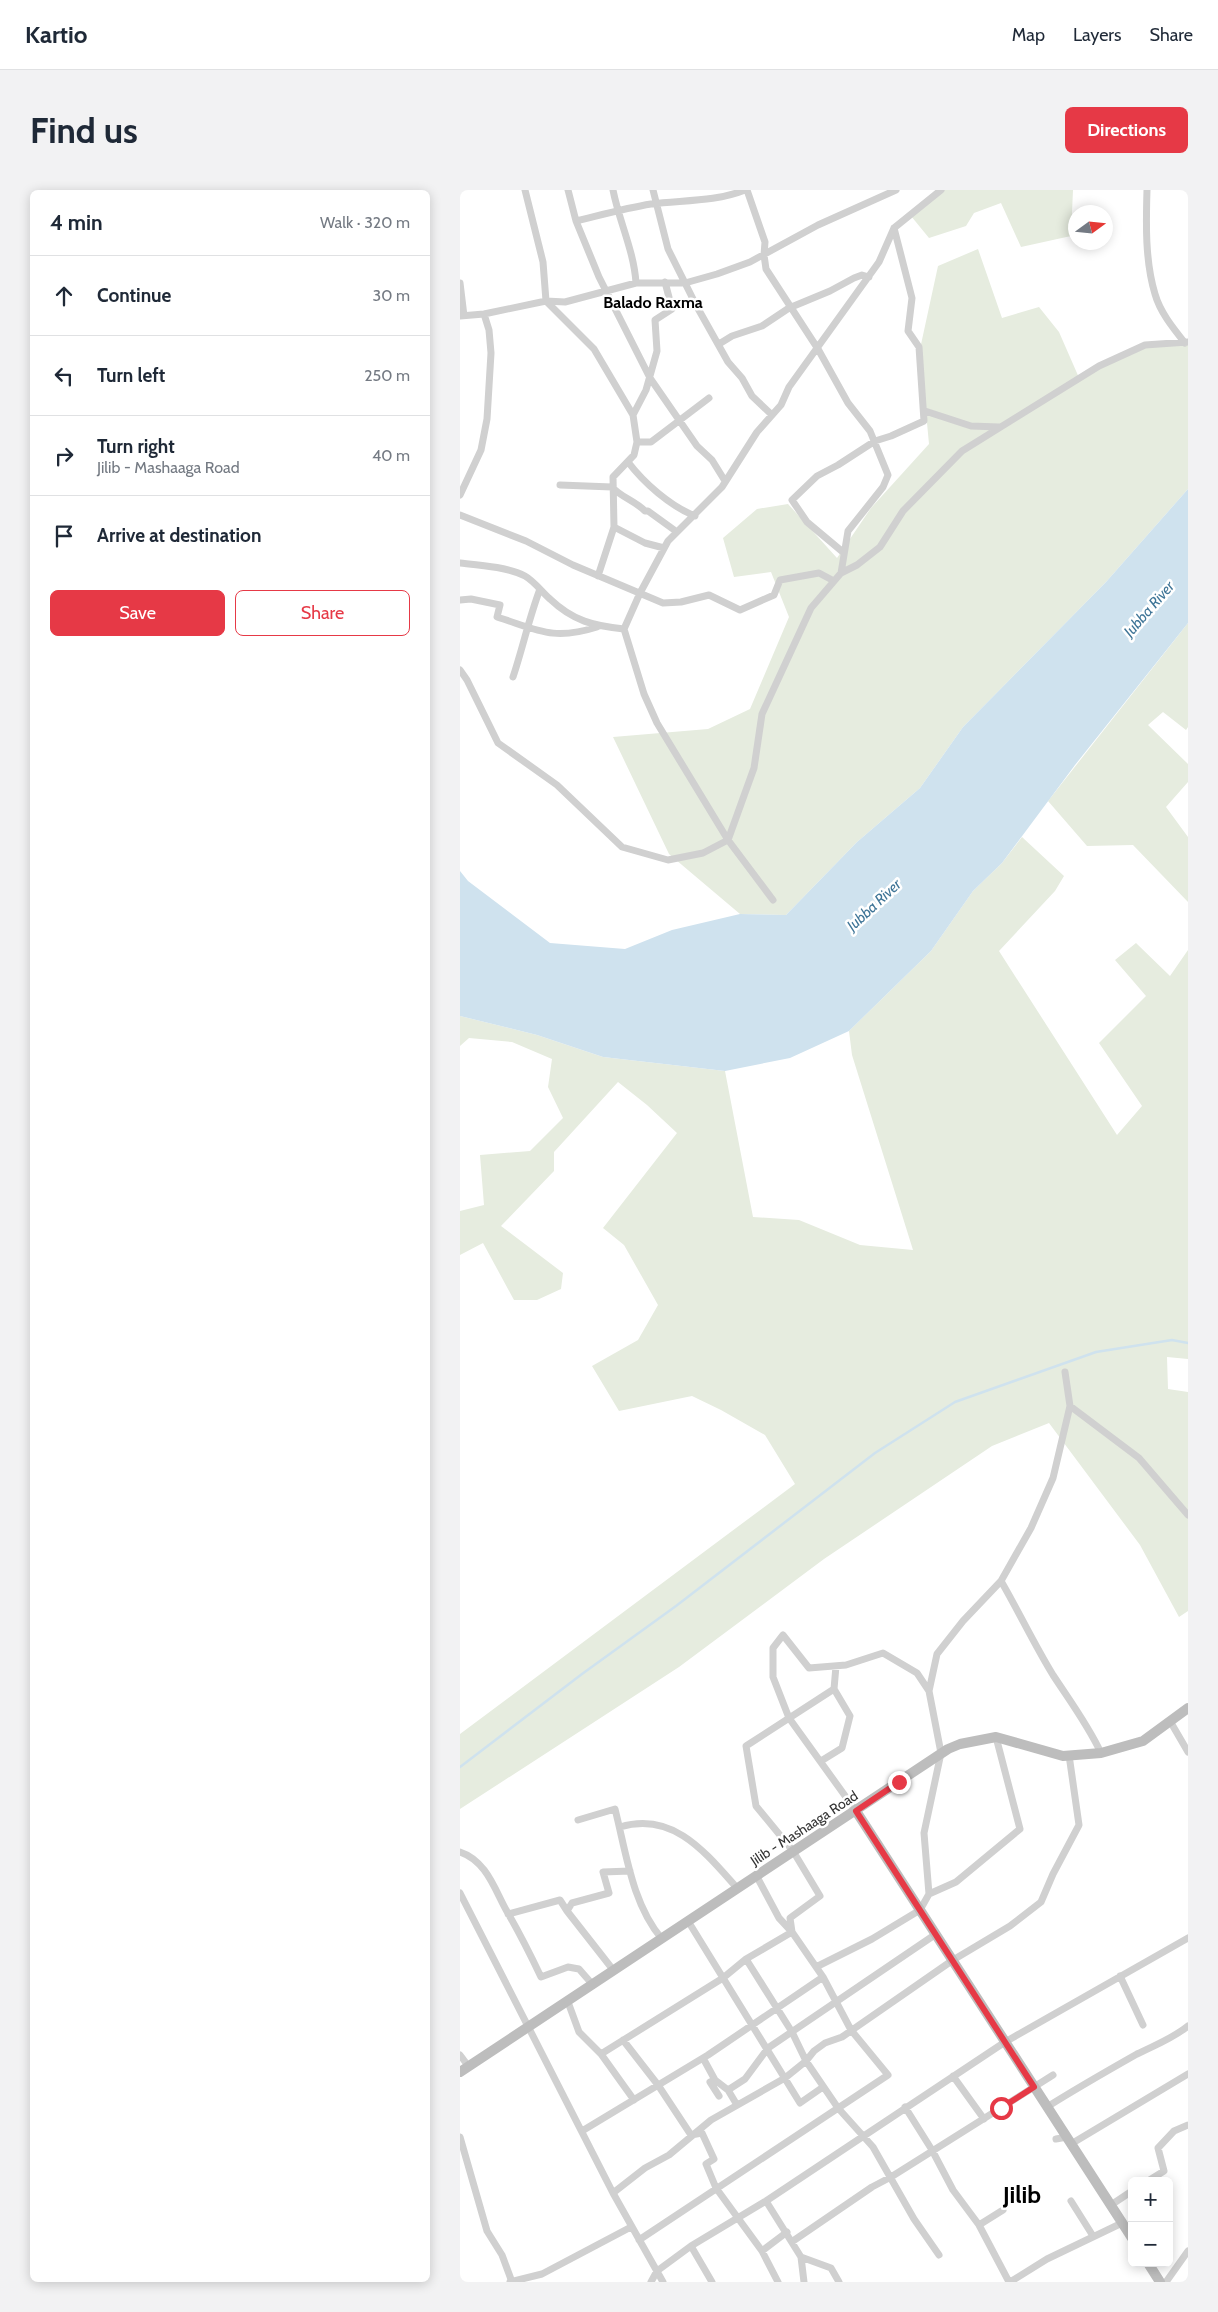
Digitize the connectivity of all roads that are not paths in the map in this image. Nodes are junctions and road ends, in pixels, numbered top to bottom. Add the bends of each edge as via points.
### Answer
1 (525, 190) edge
2 (568, 190) edge
3 (613, 190) edge
4 (653, 190) edge
5 (746, 190) edge
6 (896, 190) edge
7 (941, 190) edge
8 (1147, 190) edge
9 (656, 204) junction
10 (618, 212) junction
11 (576, 221) junction
12 (894, 228) junction
13 (764, 255) junction
14 (869, 277) junction
15 (665, 282) junction
16 (460, 283) edge
17 (636, 283) junction
18 (685, 283) junction
19 (606, 292) junction
20 (546, 301) junction
21 (790, 308) junction
22 (484, 314) junction
23 (462, 316) edge
24 (1186, 343) edge
25 (719, 344) junction
26 (818, 349) junction
27 (650, 378) junction
28 (709, 398) dead end
29 (925, 411) junction
30 (633, 415) junction
31 (772, 415) junction
32 (680, 419) junction
33 (1000, 428) junction
34 (874, 441) junction
35 (637, 442) junction
36 (628, 462) junction
37 (726, 481) junction
38 (560, 485) dead end
39 (612, 487) junction
40 (460, 495) edge
41 (460, 515) edge
42 (695, 516) junction
43 (614, 527) junction
44 (677, 532) junction
45 (664, 548) junction
46 (844, 553) junction
47 (460, 563) edge
48 (841, 573) junction
49 (598, 576) junction
50 (834, 581) junction
51 (540, 589) junction
52 (640, 593) junction
53 (460, 600) edge
54 (597, 627) junction
55 (526, 628) junction
56 (624, 629) junction
57 (460, 670) edge
58 (513, 676) dead end
59 (728, 840) junction
60 (773, 900) dead end
61 (1065, 1372) dead end
62 (1070, 1406) junction
63 (1188, 1515) edge
64 (1001, 1581) junction
65 (836, 1666) junction
66 (834, 1689) junction
67 (929, 1690) junction
68 (1188, 1708) edge
69 (789, 1718) junction
70 (1170, 1721) junction
71 (996, 1737) junction
72 (1188, 1752) edge
73 (942, 1753) junction
74 (1101, 1753) junction
75 (1069, 1755) junction
76 (821, 1761) junction
77 (856, 1811) junction
78 (578, 1820) dead end
79 (620, 1827) junction
80 (793, 1851) junction
81 (460, 1852) edge
82 (630, 1871) junction
83 (756, 1875) junction
84 (737, 1888) junction
85 (460, 1893) edge
86 (929, 1894) junction
87 (920, 1910) junction
88 (567, 1911) junction
89 (508, 1914) junction
90 (688, 1921) junction
91 (792, 1932) junction
92 (936, 1934) junction
93 (1188, 1938) edge
94 (662, 1939) junction
95 (746, 1959) junction
96 (953, 1960) junction
97 (816, 1967) junction
98 (614, 1971) junction
99 (1120, 1976) junction
100 (823, 1977) junction
101 (723, 1978) junction
102 (593, 1985) junction
103 (568, 2002) junction
104 (836, 2003) junction
105 (777, 2009) junction
106 (1143, 2024) dead end
107 (753, 2026) junction
108 (1188, 2026) edge
109 (528, 2028) junction
110 (852, 2030) junction
111 (792, 2032) junction
112 (623, 2040) junction
113 (1005, 2042) junction
114 (768, 2048) junction
115 (460, 2054) edge
116 (601, 2054) junction
117 (703, 2058) junction
118 (806, 2061) junction
119 (464, 2069) edge
120 (1188, 2074) edge
121 (1054, 2075) dead end
122 (954, 2076) junction
123 (785, 2078) junction
124 (715, 2080) junction
125 (658, 2085) junction
126 (1034, 2087) junction
127 (823, 2088) junction
128 (728, 2090) junction
129 (719, 2096) dead end
130 (634, 2100) junction
131 (737, 2105) junction
132 (1047, 2107) junction
133 (838, 2108) junction
134 (905, 2108) junction
135 (984, 2119) junction
136 (1188, 2125) edge
137 (582, 2131) junction
138 (692, 2135) junction
139 (864, 2135) junction
140 (460, 2137) edge
141 (1065, 2140) junction
142 (932, 2150) junction
143 (891, 2177) junction
144 (1154, 2177) edge
145 (716, 2188) junction
146 (613, 2193) junction
147 (1128, 2194) edge
148 (766, 2201) junction
149 (1071, 2201) dead end
150 (1111, 2205) junction
151 (1003, 2210) dead end
152 (738, 2217) junction
153 (1122, 2222) junction
154 (979, 2225) junction
155 (631, 2227) junction
156 (787, 2232) junction
157 (1128, 2232) edge
158 (1093, 2236) junction
159 (639, 2240) junction
160 (793, 2242) junction
161 (691, 2246) junction
162 (762, 2251) junction
163 (1188, 2251) edge
164 (939, 2255) dead end
165 (801, 2258) junction
166 (1151, 2267) edge
167 (657, 2271) junction
168 (512, 2282) edge
169 (652, 2282) edge
170 (663, 2282) edge
171 (712, 2282) edge
172 (778, 2282) edge
173 (804, 2282) edge
174 (839, 2282) edge
175 (1010, 2282) edge
176 (1160, 2282) edge
177 (1166, 2282) edge

1 - 20 street via 543,262
2 - 11 street
3 - 10 street
4 - 9 street
5 - 9 street via 702,200
5 - 13 street via 765,242
6 - 13 street via 818,225
7 - 12 street
8 - 24 street via 1148,253 1155,294 1166,319
9 - 10 street
9 - 18 street via 668,249
10 - 11 street
10 - 17 street via 635,265
11 - 19 street
12 - 14 street
12 - 29 street via 912,298 908,331 918,347
13 - 18 street
13 - 21 street via 766,270
14 - 21 street via 854,278
14 - 26 street
15 - 17 street
15 - 18 street
15 - 27 street via 672,309 655,320 657,351
16 - 23 street
17 - 19 street
18 - 25 street
19 - 20 street via 564,302
19 - 27 street
20 - 22 street
20 - 30 street via 594,349
21 - 25 street via 762,326
21 - 26 street
22 - 23 street
22 - 40 street via 491,353 487,419 481,450
24 - 33 street via 1145,345 1099,366
25 - 31 street via 752,396
26 - 31 street
26 - 34 street via 836,384
27 - 30 street
27 - 32 street
28 - 32 street
29 - 33 street via 971,426
29 - 34 street via 924,421
30 - 35 street
31 - 37 street via 757,432
32 - 35 street via 651,442
32 - 37 street
33 - 48 street via 962,450 903,511 880,547
34 - 46 street via 888,475 883,487 848,531
34 - 46 street via 816,476 792,500 807,522
35 - 36 street via 634,455
36 - 39 street via 613,478
36 - 42 street via 640,478 682,511
37 - 42 street
38 - 39 street
39 - 43 street
39 - 44 street
41 - 49 street via 549,551
42 - 44 street
43 - 45 street
43 - 49 street
44 - 45 street
45 - 52 street
46 - 48 street
47 - 51 street via 525,576
48 - 50 street
49 - 52 street
50 - 52 street via 819,573 780,580 774,596 740,610 710,595 663,603
50 - 59 street via 811,608 762,714 754,768
51 - 54 street via 567,611
51 - 55 street
52 - 56 street
53 - 55 street via 500,605 497,617
54 - 55 street via 576,634 545,634
54 - 56 street
55 - 58 street
56 - 59 street via 644,694 657,723
57 - 59 street via 498,742 557,785 622,847 668,860 703,852
59 - 60 street
61 - 62 street
62 - 63 street via 1139,1458
62 - 64 street via 1053,1478 1031,1528
64 - 67 street via 938,1654
64 - 74 street via 1020,1619 1089,1728
65 - 66 street
65 - 67 street via 846,1666 883,1653 917,1673
65 - 69 street via 809,1668 783,1635 772,1648 773,1677
66 - 69 street
66 - 76 street via 850,1716 842,1748
67 - 73 street
68 - 70 main road, Jilib - Mashaaga Road
69 - 76 street
69 - 80 street via 746,1746 756,1806
70 - 72 street
70 - 74 main road, Jilib - Mashaaga Road via 1143,1740
71 - 73 main road, Jilib - Mashaaga Road via 960,1744
71 - 75 main road, Jilib - Mashaaga Road
71 - 86 street via 1020,1829 956,1882
73 - 77 main road, Jilib - Mashaaga Road
73 - 86 street via 924,1833
74 - 75 main road, Jilib - Mashaaga Road
75 - 96 street via 1079,1825 1041,1902 1010,1926
76 - 77 street
77 - 80 main road, Jilib - Mashaaga Road
77 - 87 main road
78 - 79 street via 615,1809
79 - 82 street
79 - 84 street via 636,1822 677,1830 709,1856
80 - 83 main road, Jilib - Mashaaga Road
80 - 91 street via 820,1896 790,1918
81 - 89 street via 485,1871 497,1888
82 - 88 street via 603,1872 609,1892 572,1903
82 - 94 street via 650,1925
83 - 84 main road, Jilib - Mashaaga Road
83 - 91 street via 779,1918
84 - 90 main road, Jilib - Mashaaga Road
85 - 109 street
86 - 87 street
87 - 92 main road
87 - 97 street
88 - 89 street via 560,1900
88 - 98 street
89 - 102 street via 521,1933 541,1977 568,1967 580,1969
90 - 94 main road, Jilib - Mashaaga Road
90 - 101 street
91 - 95 street
91 - 97 street
92 - 96 main road
92 - 104 street via 847,1992
93 - 99 street
94 - 98 main road, Jilib - Mashaaga Road
95 - 101 street
95 - 105 street
96 - 110 street
96 - 113 main road
97 - 100 street
98 - 102 main road, Jilib - Mashaaga Road
99 - 106 street
99 - 113 street
100 - 104 street
100 - 105 street
101 - 107 street
101 - 112 street
102 - 103 main road, Jilib - Mashaaga Road
103 - 109 main road, Jilib - Mashaaga Road
103 - 116 street via 579,2032
104 - 110 street
104 - 111 street
105 - 107 street
105 - 111 street
107 - 114 street
107 - 117 street
108 - 132 street via 1175,2037 1091,2079
109 - 119 main road, Jilib - Mashaaga Road
109 - 137 street
110 - 118 street via 814,2051
110 - 133 street via 888,2075
111 - 114 street
111 - 118 street
112 - 116 street
112 - 125 street
113 - 122 street
113 - 126 main road
114 - 123 street
114 - 128 street via 745,2079
115 - 119 street
116 - 130 street
117 - 124 street
117 - 125 street
118 - 123 street
118 - 127 street
120 - 141 street
121 - 126 street
122 - 134 street
122 - 135 street
123 - 127 street via 800,2103
123 - 131 street
124 - 128 street
124 - 129 street via 710,2082
125 - 130 street
125 - 138 street
126 - 132 main road
126 - 135 street
127 - 133 street
128 - 131 street
130 - 137 street
131 - 138 street
132 - 141 main road
133 - 139 street
133 - 145 street
134 - 139 street
134 - 142 street
135 - 142 street
136 - 144 street via 1174,2131 1158,2148 1164,2170
137 - 146 street
138 - 145 street via 702,2133 714,2160 706,2164
138 - 146 street via 669,2155 645,2168
139 - 143 street
139 - 148 street
140 - 168 street via 487,2231 502,2255
141 - 150 main road
142 - 143 street
142 - 154 street via 953,2190
143 - 160 street
143 - 164 street
145 - 152 street
145 - 159 street
146 - 155 street
147 - 150 street
148 - 152 street
148 - 156 street
149 - 158 street
150 - 153 main road
151 - 154 street
152 - 161 street
152 - 162 street
153 - 157 main road
153 - 158 street
154 - 175 street
155 - 159 street
155 - 168 street via 542,2274
156 - 160 street
156 - 162 street
158 - 175 street
159 - 167 street
160 - 165 street
161 - 167 street
161 - 171 street
162 - 172 street
163 - 177 street
165 - 173 street
165 - 174 street via 831,2268
166 - 176 main road
167 - 169 street
167 - 170 street

